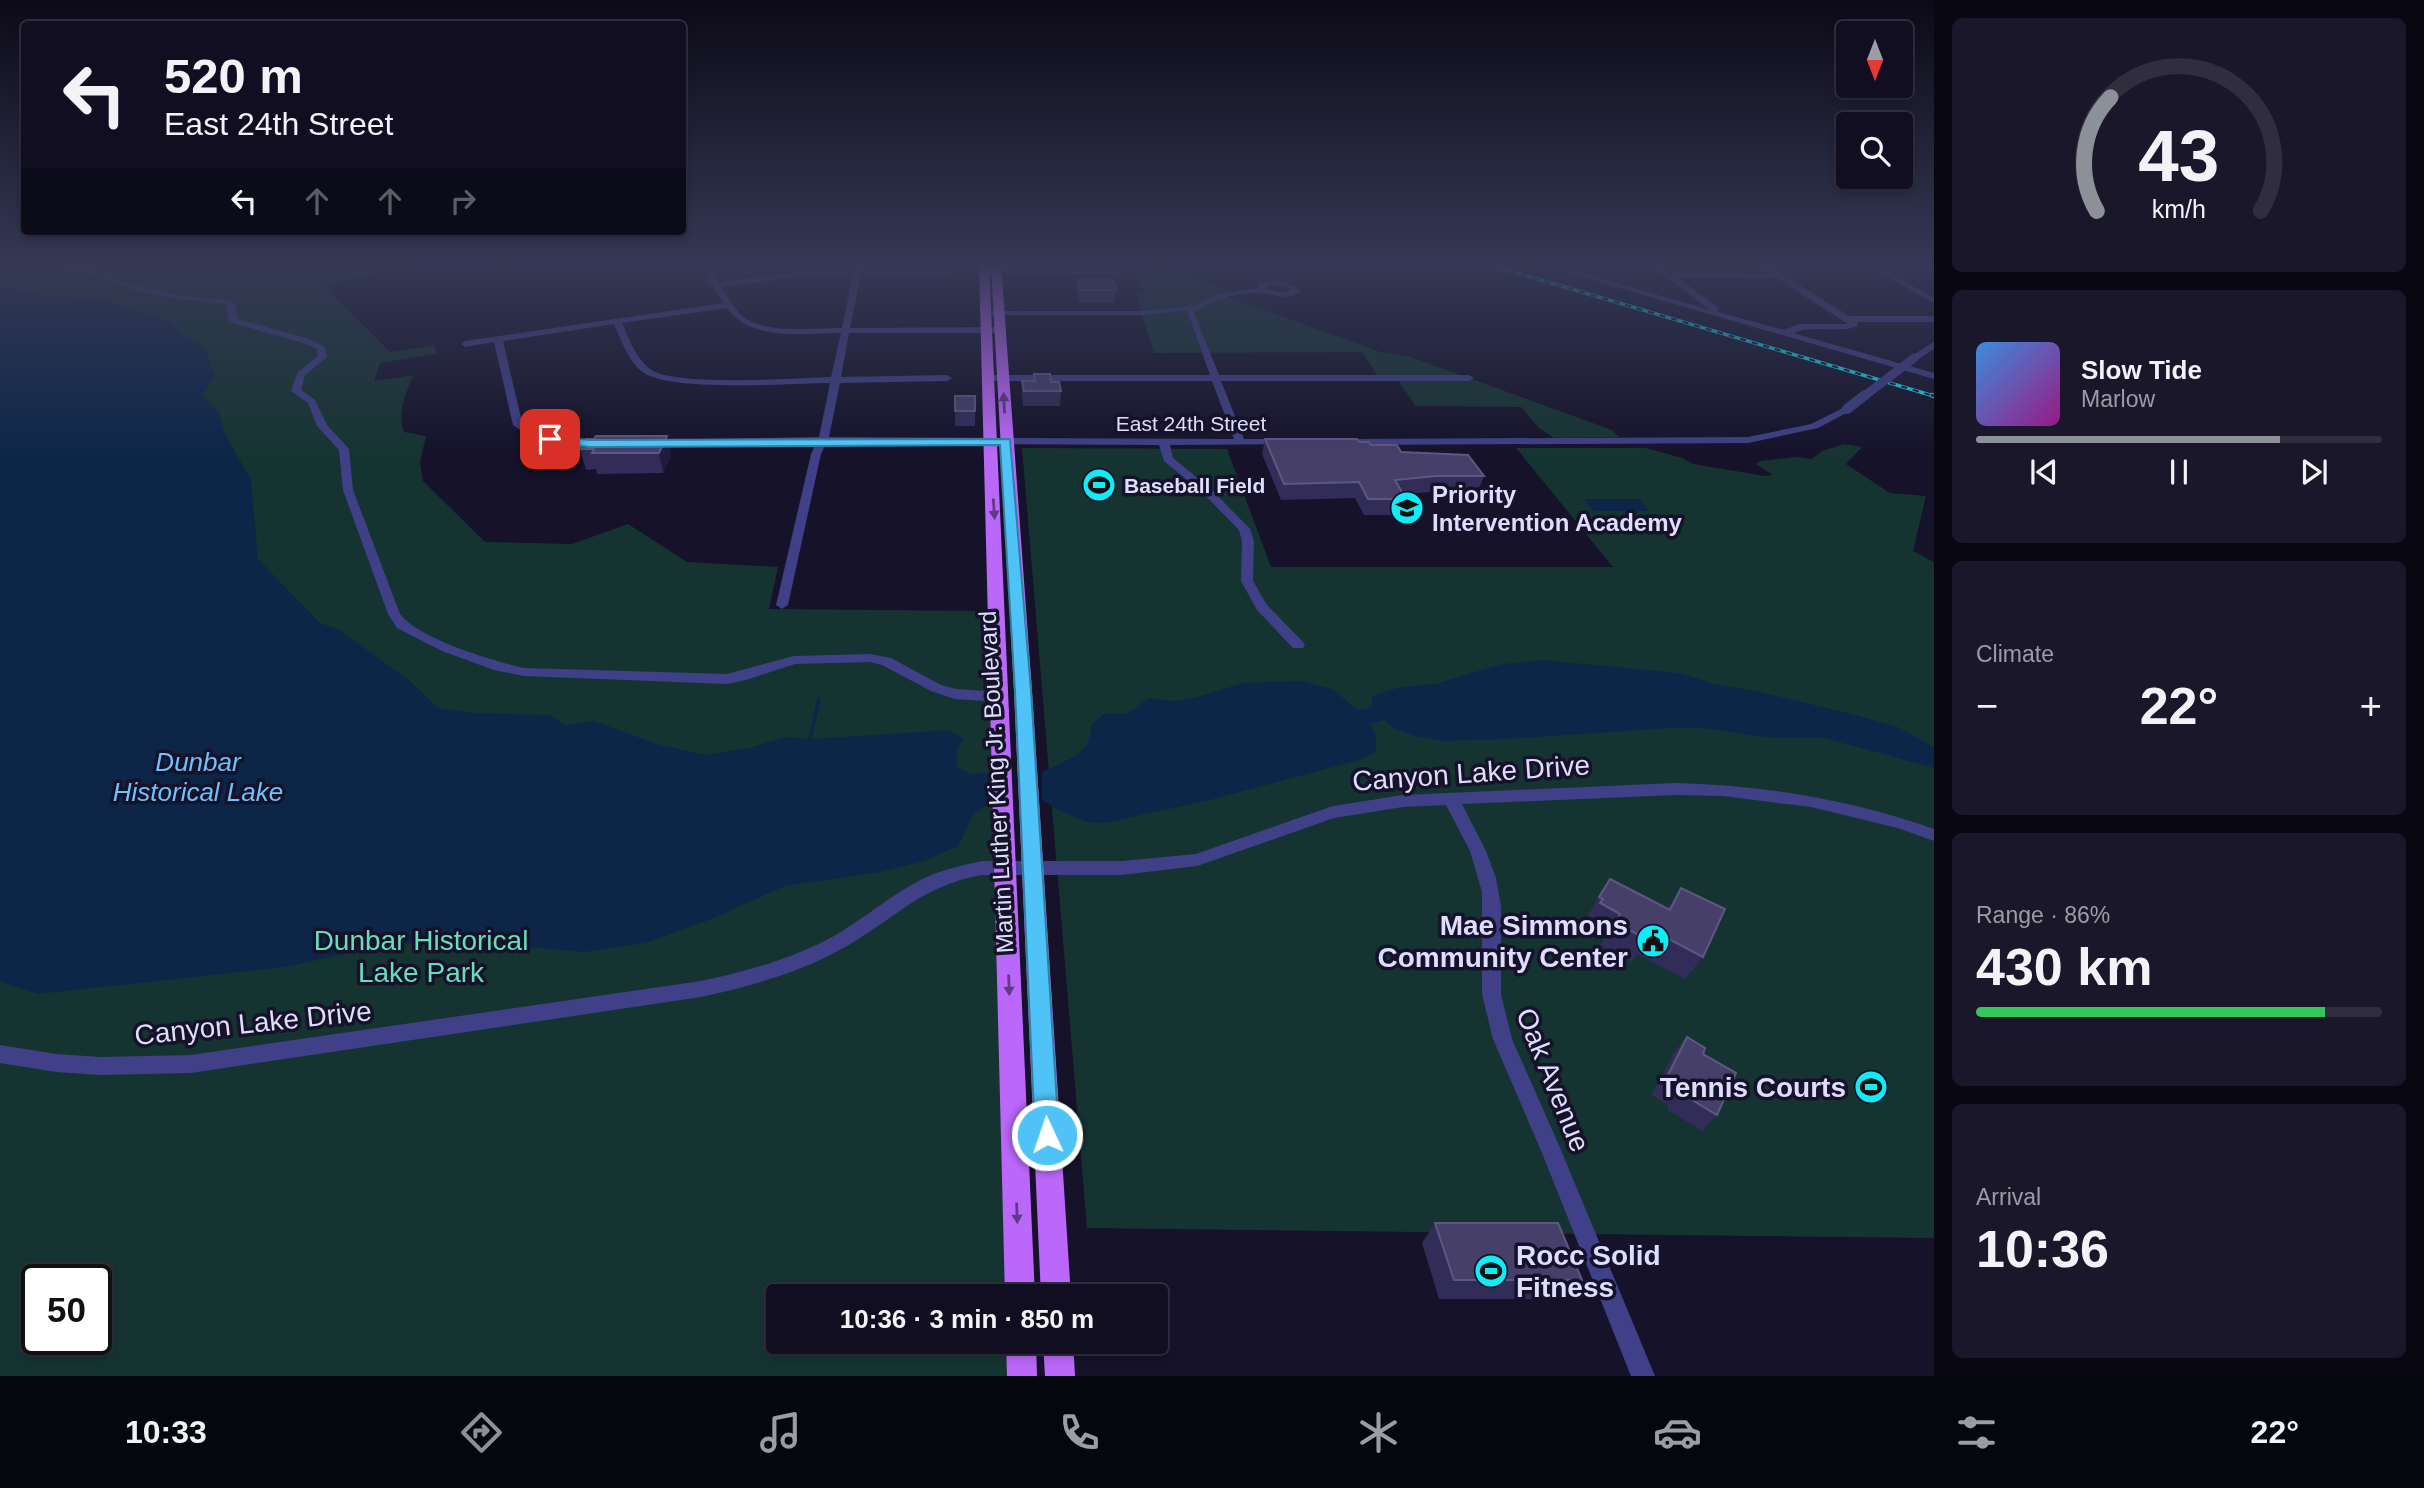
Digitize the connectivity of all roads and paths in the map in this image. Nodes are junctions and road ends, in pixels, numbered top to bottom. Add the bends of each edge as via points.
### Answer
1 (260, 328) edge
2 (569, 328) edge
3 (620, 328) edge
4 (765, 328) edge
5 (1195, 328) edge
6 (1763, 328) edge
7 (1797, 328) edge
8 (985, 330) junction
9 (1000, 330) joint
10 (844, 331) junction
11 (1783, 334) junction
12 (498, 339) junction
13 (465, 344) dead end
14 (1934, 345) edge
15 (1934, 376) edge
16 (988, 378) junction
17 (1003, 378) junction
18 (1216, 378) junction
19 (1469, 378) dead end
20 (947, 379) dead end
21 (835, 380) junction
22 (821, 441) junction
23 (989, 441) junction
24 (1006, 442) junction
25 (1164, 442) junction
26 (1240, 442) junction
27 (1294, 442) edge
28 (1335, 442) edge
29 (616, 443) edge
30 (643, 443) edge
31 (782, 605) dead end
32 (1298, 645) dead end
33 (1001, 696) junction
34 (1451, 799) junction
35 (1934, 835) edge
36 (1005, 868) junction
37 (1033, 868) junction
38 (0, 1054) edge
39 (1020, 1284) edge
40 (1055, 1284) edge
41 (1021, 1354) edge
42 (1059, 1354) edge
43 (1022, 1376) edge
44 (1060, 1376) edge
45 (1643, 1376) edge

1 - 33 street via 321,348 323,357 301,374 296,391 312,402 322,426 344,449 348,490 394,614 402,625 447,648 524,672 727,679 794,660 870,658 955,694
2 - 12 street
3 - 21 street via 638,366 666,380
4 - 10 street
5 - 18 street
6 - 11 street
7 - 11 street
8 - 9 street
8 - 10 street
8 - 16 main road, Martin Luther King Jr. Boulevard
9 - 17 main road, Martin Luther King Jr. Boulevard
10 - 21 street
11 - 15 street
12 - 13 street
12 - 29 street via 517,422 530,432 562,441
14 - 28 street, bridge via 1847,409 1814,426 1748,440
16 - 17 street
16 - 23 main road, Martin Luther King Jr. Boulevard
17 - 18 street
24 -> 17 main road, Martin Luther King Jr. Boulevard
18 - 19 street
18 - 26 street
20 - 21 street
21 - 22 street
22 - 23 street, East 24th Street
22 - 30 street, East 24th Street
22 - 31 street
23 - 24 street, East 24th Street
23 -> 33 main road, Martin Luther King Jr. Boulevard
24 - 25 street, East 24th Street
24 - 37 main road, Martin Luther King Jr. Boulevard
25 - 26 street, East 24th Street
25 - 32 street via 1168,459 1244,529 1247,581 1262,607
26 - 27 street, East 24th Street
33 - 36 main road, Martin Luther King Jr. Boulevard
34 - 35 street, Canyon Lake Drive via 1723,790 1811,801
34 - 37 street, Canyon Lake Drive via 1333,812 1198,860 1122,868
34 - 45 street, Oak Avenue via 1478,846 1490,884 1491,990 1500,1031
36 - 37 street, Canyon Lake Drive
36 - 38 street, Canyon Lake Drive via 939,877 814,955 774,971 701,989 191,1063 101,1066
36 -> 39 main road, Martin Luther King Jr. Boulevard
37 - 40 main road, Martin Luther King Jr. Boulevard
41 - 43 main road
42 - 44 main road

